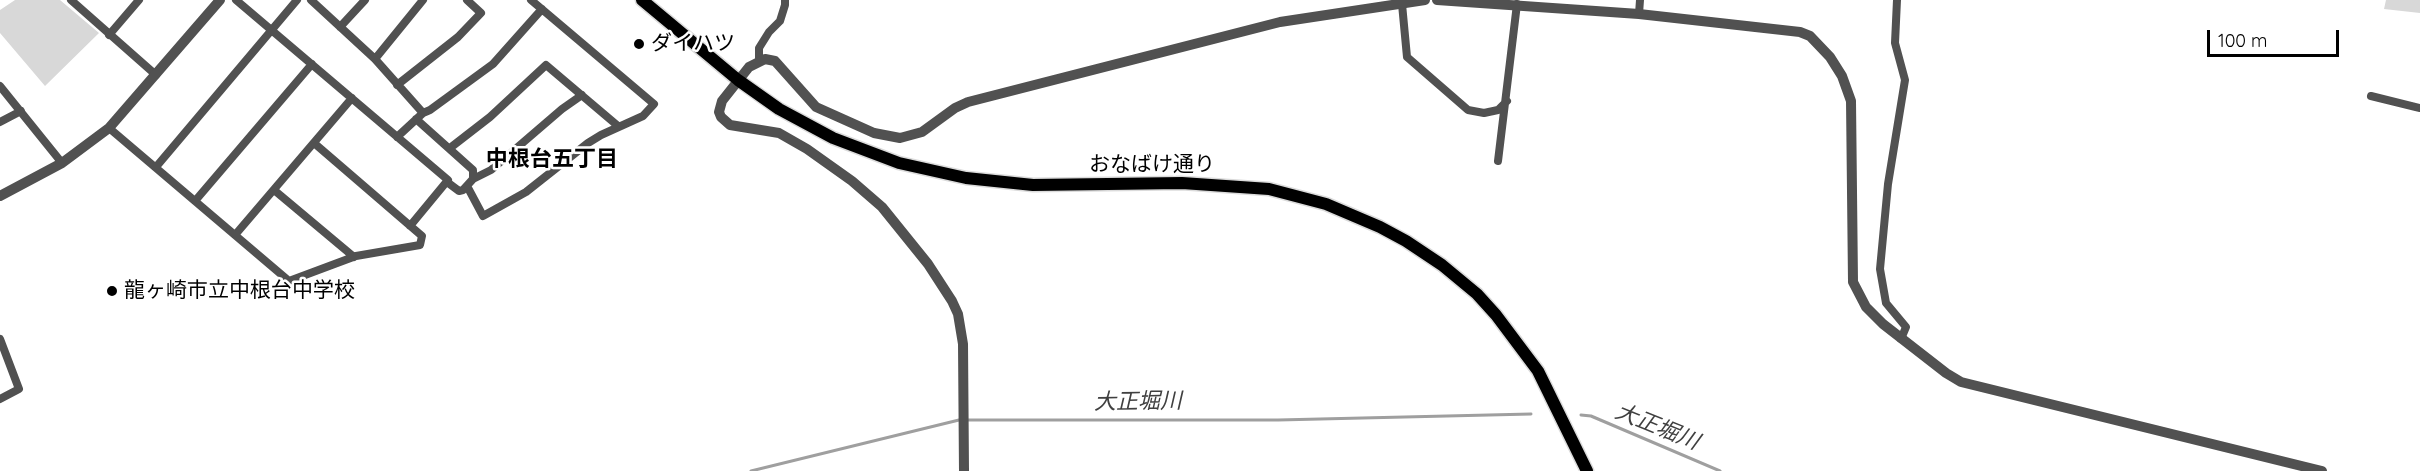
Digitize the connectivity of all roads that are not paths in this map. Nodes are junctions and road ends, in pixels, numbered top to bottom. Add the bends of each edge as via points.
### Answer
1 (70, 0) edge
2 (138, 0) edge
3 (220, 0) edge
4 (236, 0) edge
5 (297, 0) edge
6 (311, 0) edge
7 (365, 0) edge
8 (423, 0) edge
9 (467, 0) edge
10 (531, 0) edge
11 (642, 0) edge
12 (785, 0) edge
13 (1425, 0) edge
14 (1437, 0) edge
15 (1640, 0) edge
16 (1897, 0) edge
17 (1402, 4) junction
18 (1517, 4) junction
19 (1554, 4) edge
20 (542, 9) junction
21 (1639, 14) junction
22 (340, 27) junction
23 (272, 30) junction
24 (109, 35) junction
25 (375, 59) junction
26 (759, 61) junction
27 (312, 64) junction
28 (156, 75) junction
29 (738, 80) junction
30 (398, 85) junction
31 (0, 86) edge
32 (582, 95) junction
33 (2371, 96) dead end
34 (352, 98) junction
35 (1507, 101) junction
36 (2420, 108) edge
37 (21, 111) junction
38 (419, 116) junction
39 (0, 122) edge
40 (618, 126) junction
41 (109, 128) junction
42 (397, 137) junction
43 (314, 143) junction
44 (450, 148) junction
45 (1498, 161) dead end
46 (62, 163) junction
47 (156, 167) junction
48 (447, 182) junction
49 (470, 182) junction
50 (274, 190) junction
51 (0, 196) edge
52 (195, 201) junction
53 (410, 226) junction
54 (235, 235) junction
55 (354, 257) junction
56 (0, 339) edge
57 (1901, 339) junction
58 (0, 399) edge
59 (964, 471) edge
60 (1587, 471) edge
61 (2322, 471) edge

1 - 24 street
2 - 24 street
3 - 28 street
4 - 23 street
5 - 23 street
6 - 22 street
7 - 22 street
8 - 25 street
9 - 30 street via 481,13 458,37
10 - 20 street
11 - 29 main road, おなばけ通り
12 - 26 street via 780,21 759,48
13 - 17 street
14 - 18 street
15 - 21 street
16 - 57 street via 1895,43 1905,80 1888,184 1880,269 1886,303 1906,327
17 - 26 street via 1280,22 968,102 922,132 900,138 874,133 816,106 780,64 770,59
17 - 35 street via 1407,57 1468,110 1498,110
18 - 19 street
18 - 35 street
19 - 21 street
20 - 38 street via 493,64
20 - 40 street via 654,104 643,116
21 - 57 street via 1800,32 1821,45 1842,76 1851,100 1853,282 1871,313
22 - 25 street
23 - 27 street
23 - 47 street
24 - 28 street
25 - 30 street
26 - 29 street
27 - 34 street
27 - 52 street
28 - 41 street
29 - 59 street via 720,106 719,112 726,122 779,134 834,168 882,207 952,301 962,327
29 - 60 main road, おなばけ通り via 810,128 919,169 983,181 1034,185 1239,186 1290,194 1352,213 1424,252 1460,279 1496,315 1538,371
30 - 38 street
31 - 37 street
32 - 40 street
32 - 44 street via 546,65
32 - 49 street via 491,170
33 - 36 street
34 - 42 street
34 - 43 street
35 - 45 street
37 - 39 street
37 - 46 street
38 - 42 street
38 - 44 street
40 - 49 street via 574,153 526,192 483,216
41 - 46 street
41 - 47 street
42 - 48 street
43 - 50 street
43 - 53 street
44 - 49 street via 473,170
46 - 51 street
47 - 52 street
48 - 49 street via 459,191
48 - 53 street
50 - 54 street
50 - 55 street
52 - 54 street
53 - 55 street via 422,236 420,244
54 - 55 street via 289,281
56 - 58 street via 19,389
57 - 61 street via 1970,385

